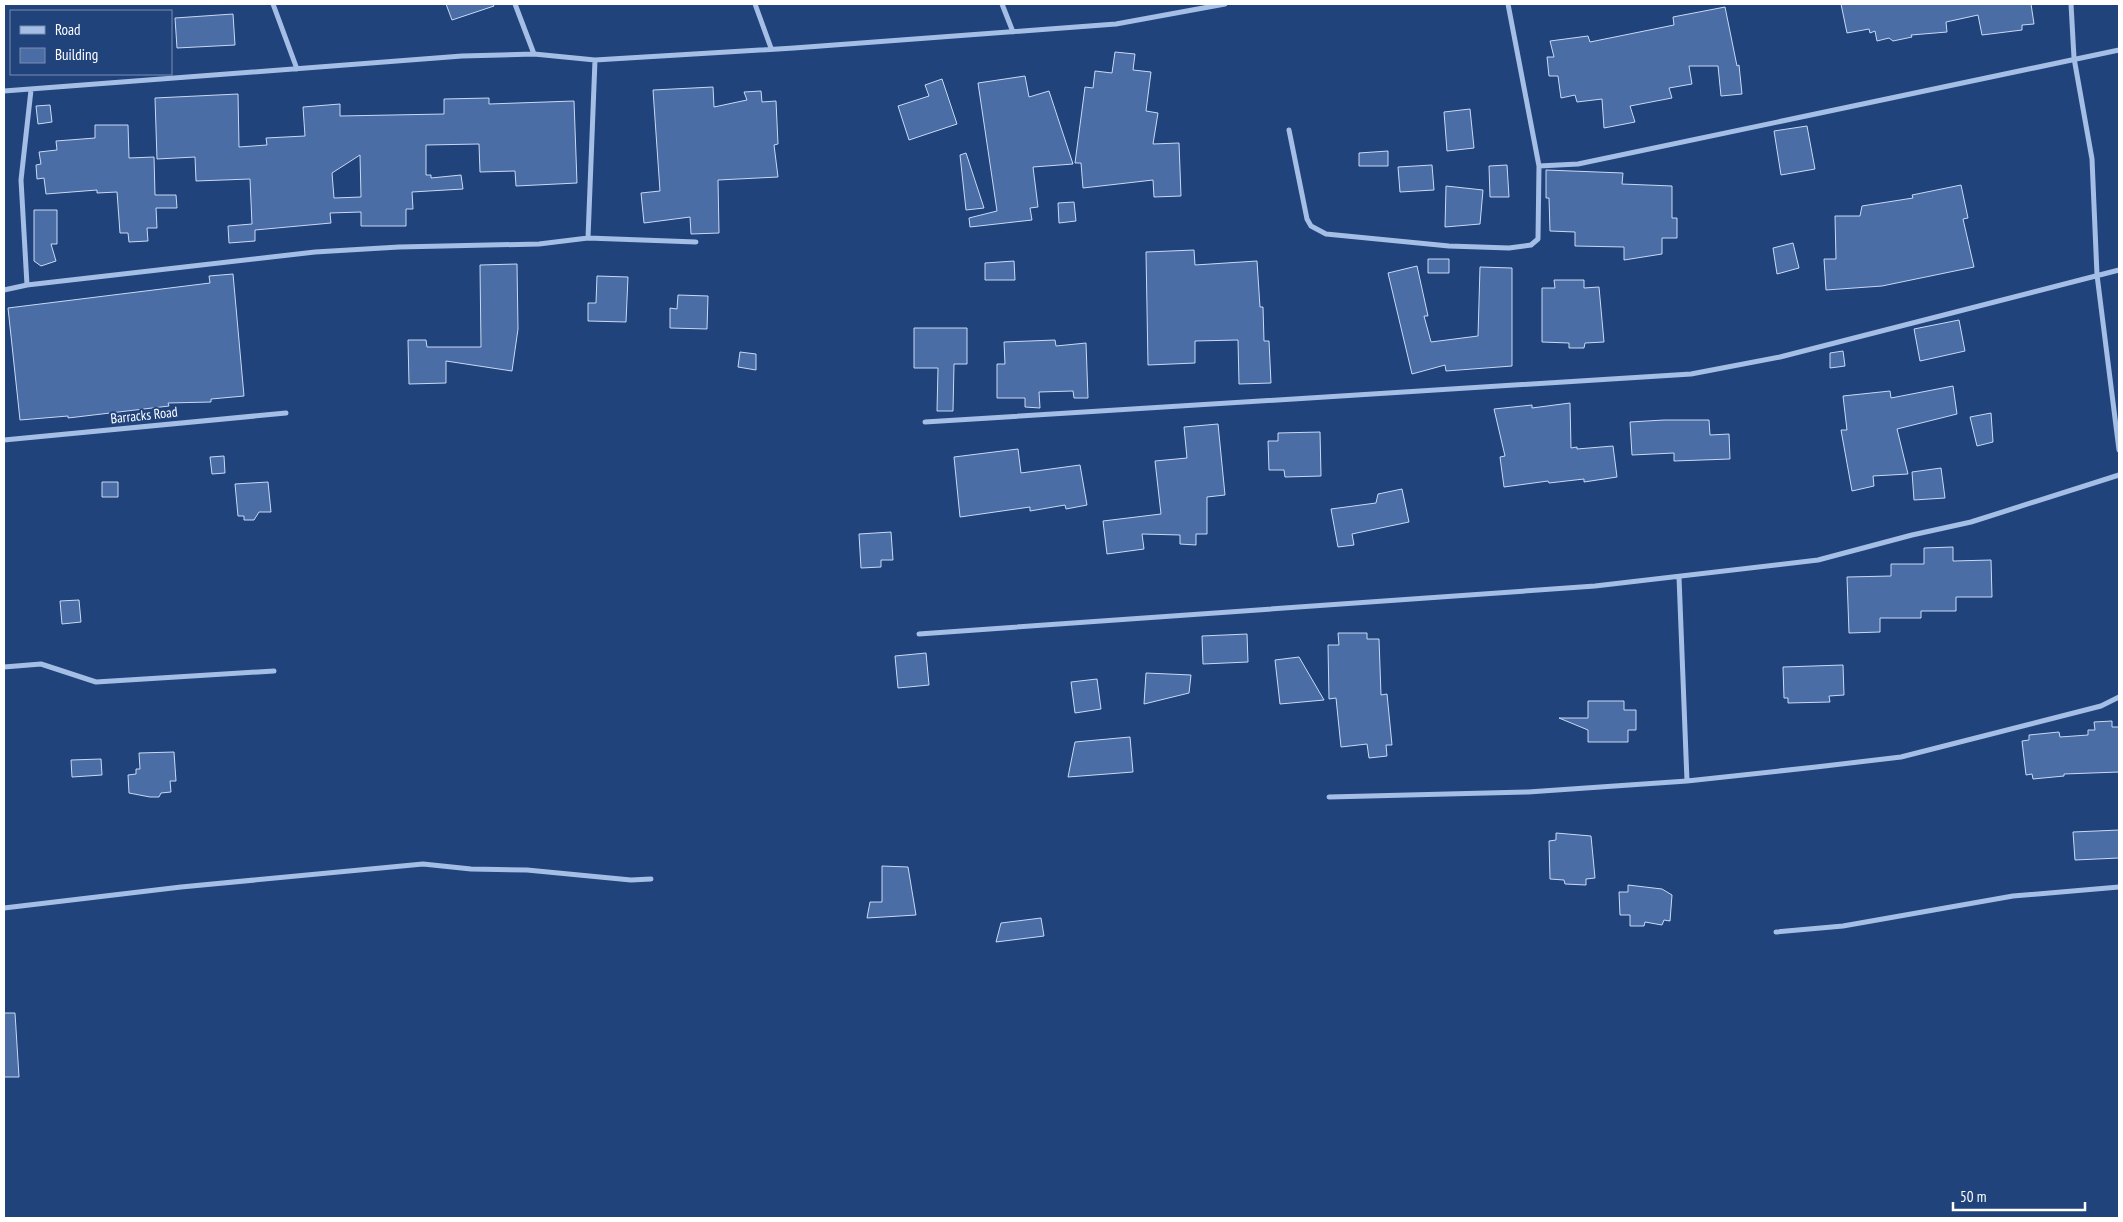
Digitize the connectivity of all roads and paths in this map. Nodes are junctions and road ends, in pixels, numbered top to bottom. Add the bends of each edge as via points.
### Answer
1 (273, 4) edge
2 (515, 4) edge
3 (755, 4) edge
4 (1002, 4) edge
5 (1225, 4) edge
6 (1508, 4) edge
7 (2072, 4) edge
8 (1013, 32) junction
9 (771, 48) junction
10 (2119, 50) edge
11 (534, 54) junction
12 (2074, 58) junction
13 (595, 60) junction
14 (297, 70) junction
15 (31, 90) junction
16 (4, 91) edge
17 (1289, 130) dead end
18 (1539, 166) junction
19 (588, 238) junction
20 (696, 242) dead end
21 (2119, 270) edge
22 (2096, 275) junction
23 (27, 285) junction
24 (4, 290) edge
25 (286, 413) dead end
26 (925, 422) dead end
27 (4, 440) edge
28 (2119, 450) edge
29 (2119, 475) edge
30 (1679, 577) junction
31 (919, 634) dead end
32 (4, 667) edge
33 (274, 671) dead end
34 (2119, 697) edge
35 (1687, 781) junction
36 (1328, 797) dead end
37 (651, 879) dead end
38 (2119, 887) edge
39 (4, 908) edge
40 (1776, 932) dead end

1 - 14 street
2 - 11 street
3 - 9 street
4 - 8 street
5 - 8 street via 1116,24
6 - 18 street
7 - 12 street
8 - 9 street
9 - 13 street
10 - 12 street
11 - 13 street
11 - 14 street via 462,56
12 - 18 street via 1578,164
12 - 22 street via 2092,159
13 - 19 street
14 - 15 street
15 - 16 street
15 - 23 street via 21,180
17 - 18 street via 1307,219 1311,226 1326,234 1449,246 1508,248 1531,245 1538,239
19 - 20 street
19 - 23 street via 539,244 399,246 316,252
21 - 22 street
22 - 26 street via 1780,357 1691,374
22 - 28 street
23 - 24 street
25 - 27 street, Barracks Road
29 - 30 street via 1971,522 1818,560
30 - 31 street
30 - 35 street
32 - 33 street via 41,664 96,682
34 - 35 street via 2101,706 1901,757
35 - 36 street via 1528,792
37 - 39 street via 423,864
38 - 40 street via 2014,896 1843,926

